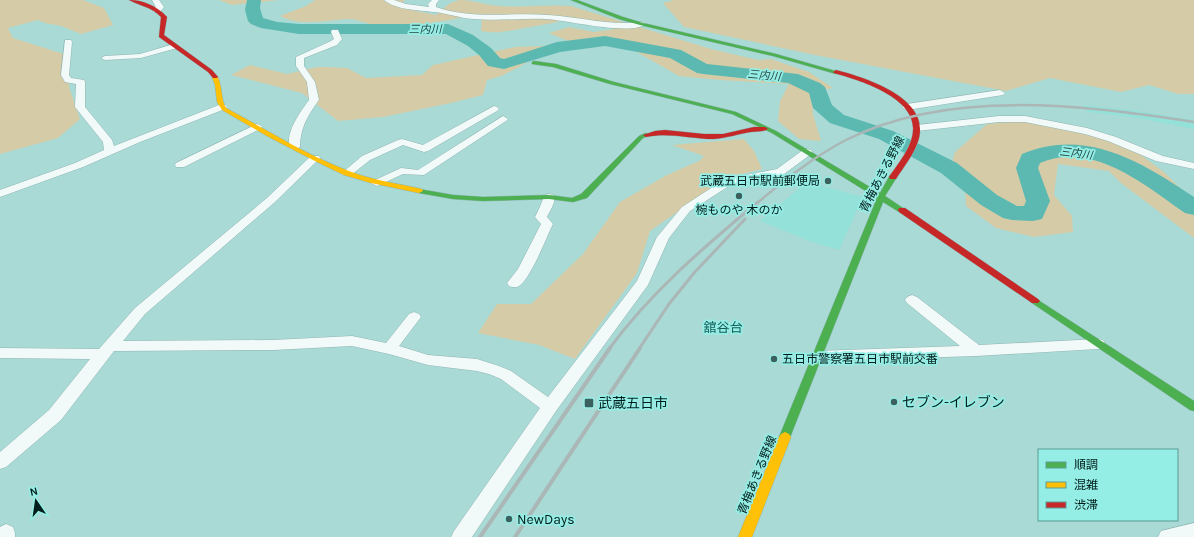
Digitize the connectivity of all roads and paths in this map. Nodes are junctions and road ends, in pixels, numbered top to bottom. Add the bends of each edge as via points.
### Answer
1 (131, 0) edge
2 (155, 0) edge
3 (387, 0) edge
4 (436, 0) edge
5 (573, 0) edge
6 (157, 10) junction
7 (439, 10) junction
8 (642, 24) junction
9 (335, 32) dead end
10 (68, 42) dead end
11 (174, 46) junction
12 (106, 58) dead end
13 (534, 63) dead end
14 (1000, 93) dead end
15 (222, 107) junction
16 (907, 107) junction
17 (494, 109) dead end
18 (503, 119) dead end
19 (258, 127) junction
20 (917, 128) junction
21 (764, 129) junction
22 (441, 140) junction
23 (295, 147) junction
24 (460, 147) junction
25 (109, 152) junction
26 (807, 152) junction
27 (314, 158) junction
28 (180, 165) dead end
29 (1194, 166) edge
30 (347, 173) junction
31 (377, 183) junction
32 (0, 194) edge
33 (549, 197) junction
34 (881, 197) junction
35 (514, 283) dead end
36 (912, 300) dead end
37 (414, 317) dead end
38 (1098, 344) junction
39 (389, 349) junction
40 (106, 350) junction
41 (976, 351) junction
42 (0, 353) edge
43 (818, 356) junction
44 (1194, 407) edge
45 (550, 408) junction
46 (0, 462) edge
47 (1194, 532) edge
48 (461, 537) edge
49 (746, 537) edge
50 (1168, 537) edge

1 - 6 street via 147,4
2 - 6 street via 160,7
3 - 7 street via 405,6
4 - 7 street via 432,4 433,8
5 - 8 street, 青梅あきる野線
6 - 11 street via 164,18 161,36
7 - 8 street via 469,16 548,17 608,26
8 - 16 street, 青梅あきる野線 via 752,49 834,72 879,88
9 - 23 street via 337,41 300,57 300,66 311,82 314,100 299,120
10 - 25 street via 65,75 68,80 81,82 80,106 108,142
11 - 12 street via 141,56
11 - 15 street via 215,77 219,84
13 - 21 street via 554,65 612,83 734,113
14 - 16 street
15 - 19 street
15 - 25 street
16 - 20 street, 青梅あきる野線
17 - 22 street
18 - 24 street
19 - 23 street
19 - 28 street
20 - 29 street via 999,119 1025,119 1087,130 1160,159
20 - 34 street, 青梅あきる野線 via 909,148
21 - 26 street via 774,132
21 - 33 street via 756,128 722,136 660,133 641,137 584,196 573,200
22 - 24 street
22 - 30 street via 424,149 402,142 366,158
23 - 27 street
24 - 31 street via 420,173 401,171
25 - 32 street
26 - 34 street
26 - 45 street via 780,172 730,181 686,209 663,237 644,282
27 - 30 street
27 - 40 street via 265,205 140,311
30 - 31 street
31 - 33 street via 483,200
33 - 35 street via 541,217 547,224 524,271
34 - 38 street
34 - 43 street, 青梅あきる野線
36 - 41 street
37 - 39 street
38 - 41 street
38 - 44 street
39 - 40 street via 352,341
39 - 45 street via 428,360 477,365 494,370 506,375
40 - 42 street
40 - 46 street via 55,415
41 - 43 street
43 - 49 street, 青梅あきる野線
45 - 48 street
47 - 50 street

